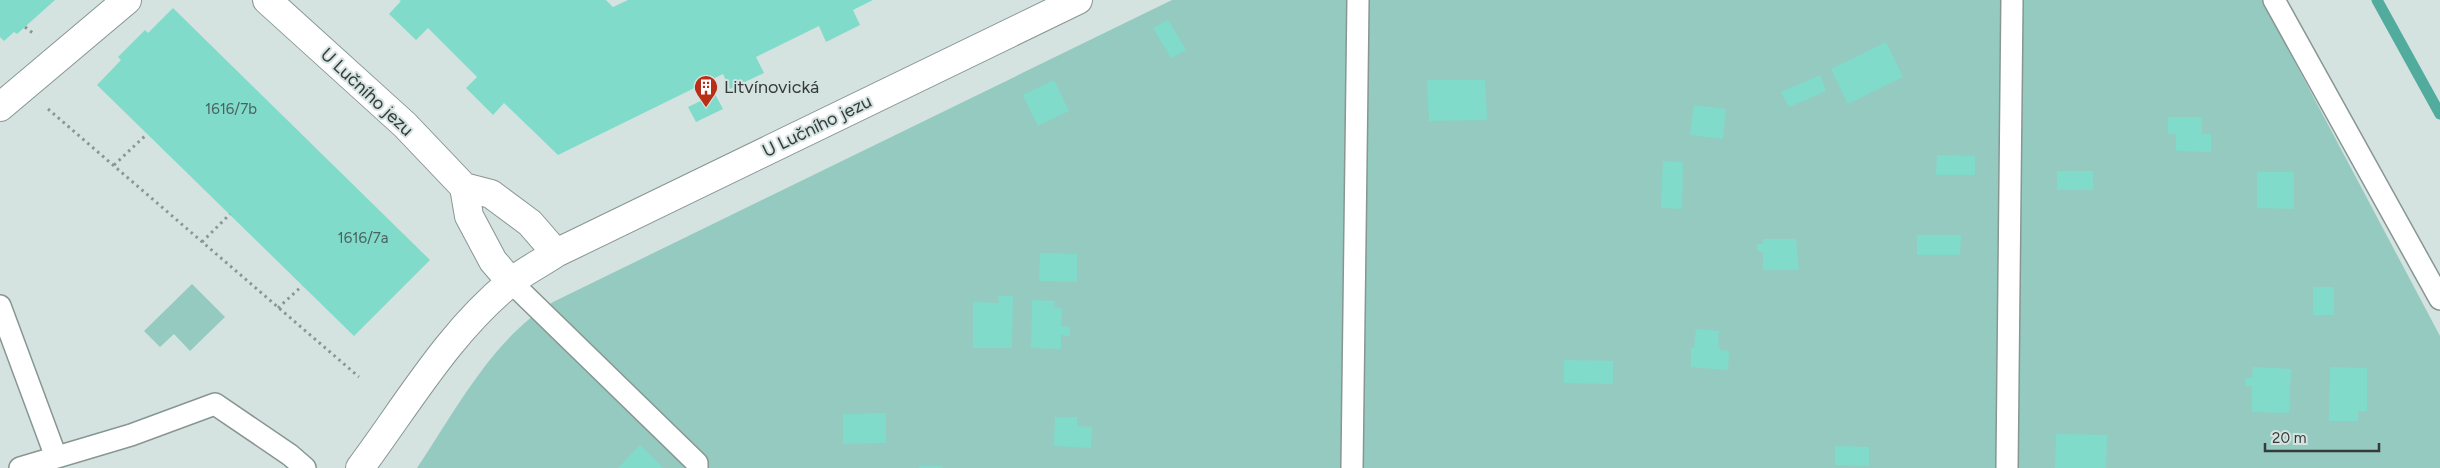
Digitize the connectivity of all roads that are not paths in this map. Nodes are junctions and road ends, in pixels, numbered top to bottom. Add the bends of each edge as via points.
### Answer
1 (127, 0) edge
2 (267, 0) edge
3 (1078, 0) edge
4 (1358, 0) edge
5 (2012, 0) edge
6 (2274, 0) edge
7 (0, 107) edge
8 (464, 187) junction
9 (556, 253) junction
10 (512, 282) junction
11 (2440, 300) edge
12 (0, 306) edge
13 (56, 458) junction
14 (20, 468) edge
15 (305, 468) edge
16 (360, 468) edge
17 (697, 468) edge
18 (1352, 468) edge
19 (2007, 468) edge

1 - 7 street
2 - 8 street, U Lučního jezu via 405,125
3 - 9 street, U Lučního jezu
4 - 18 lane
5 - 19 lane
6 - 11 lane
8 - 9 street via 491,194 530,223
8 - 10 street via 469,216 493,261
9 - 10 street, U Lučního jezu
10 - 16 street, U Lučního jezu via 448,347
10 - 17 lane via 697,463
12 - 13 lane
13 - 14 lane
13 - 15 lane via 131,436 215,404

